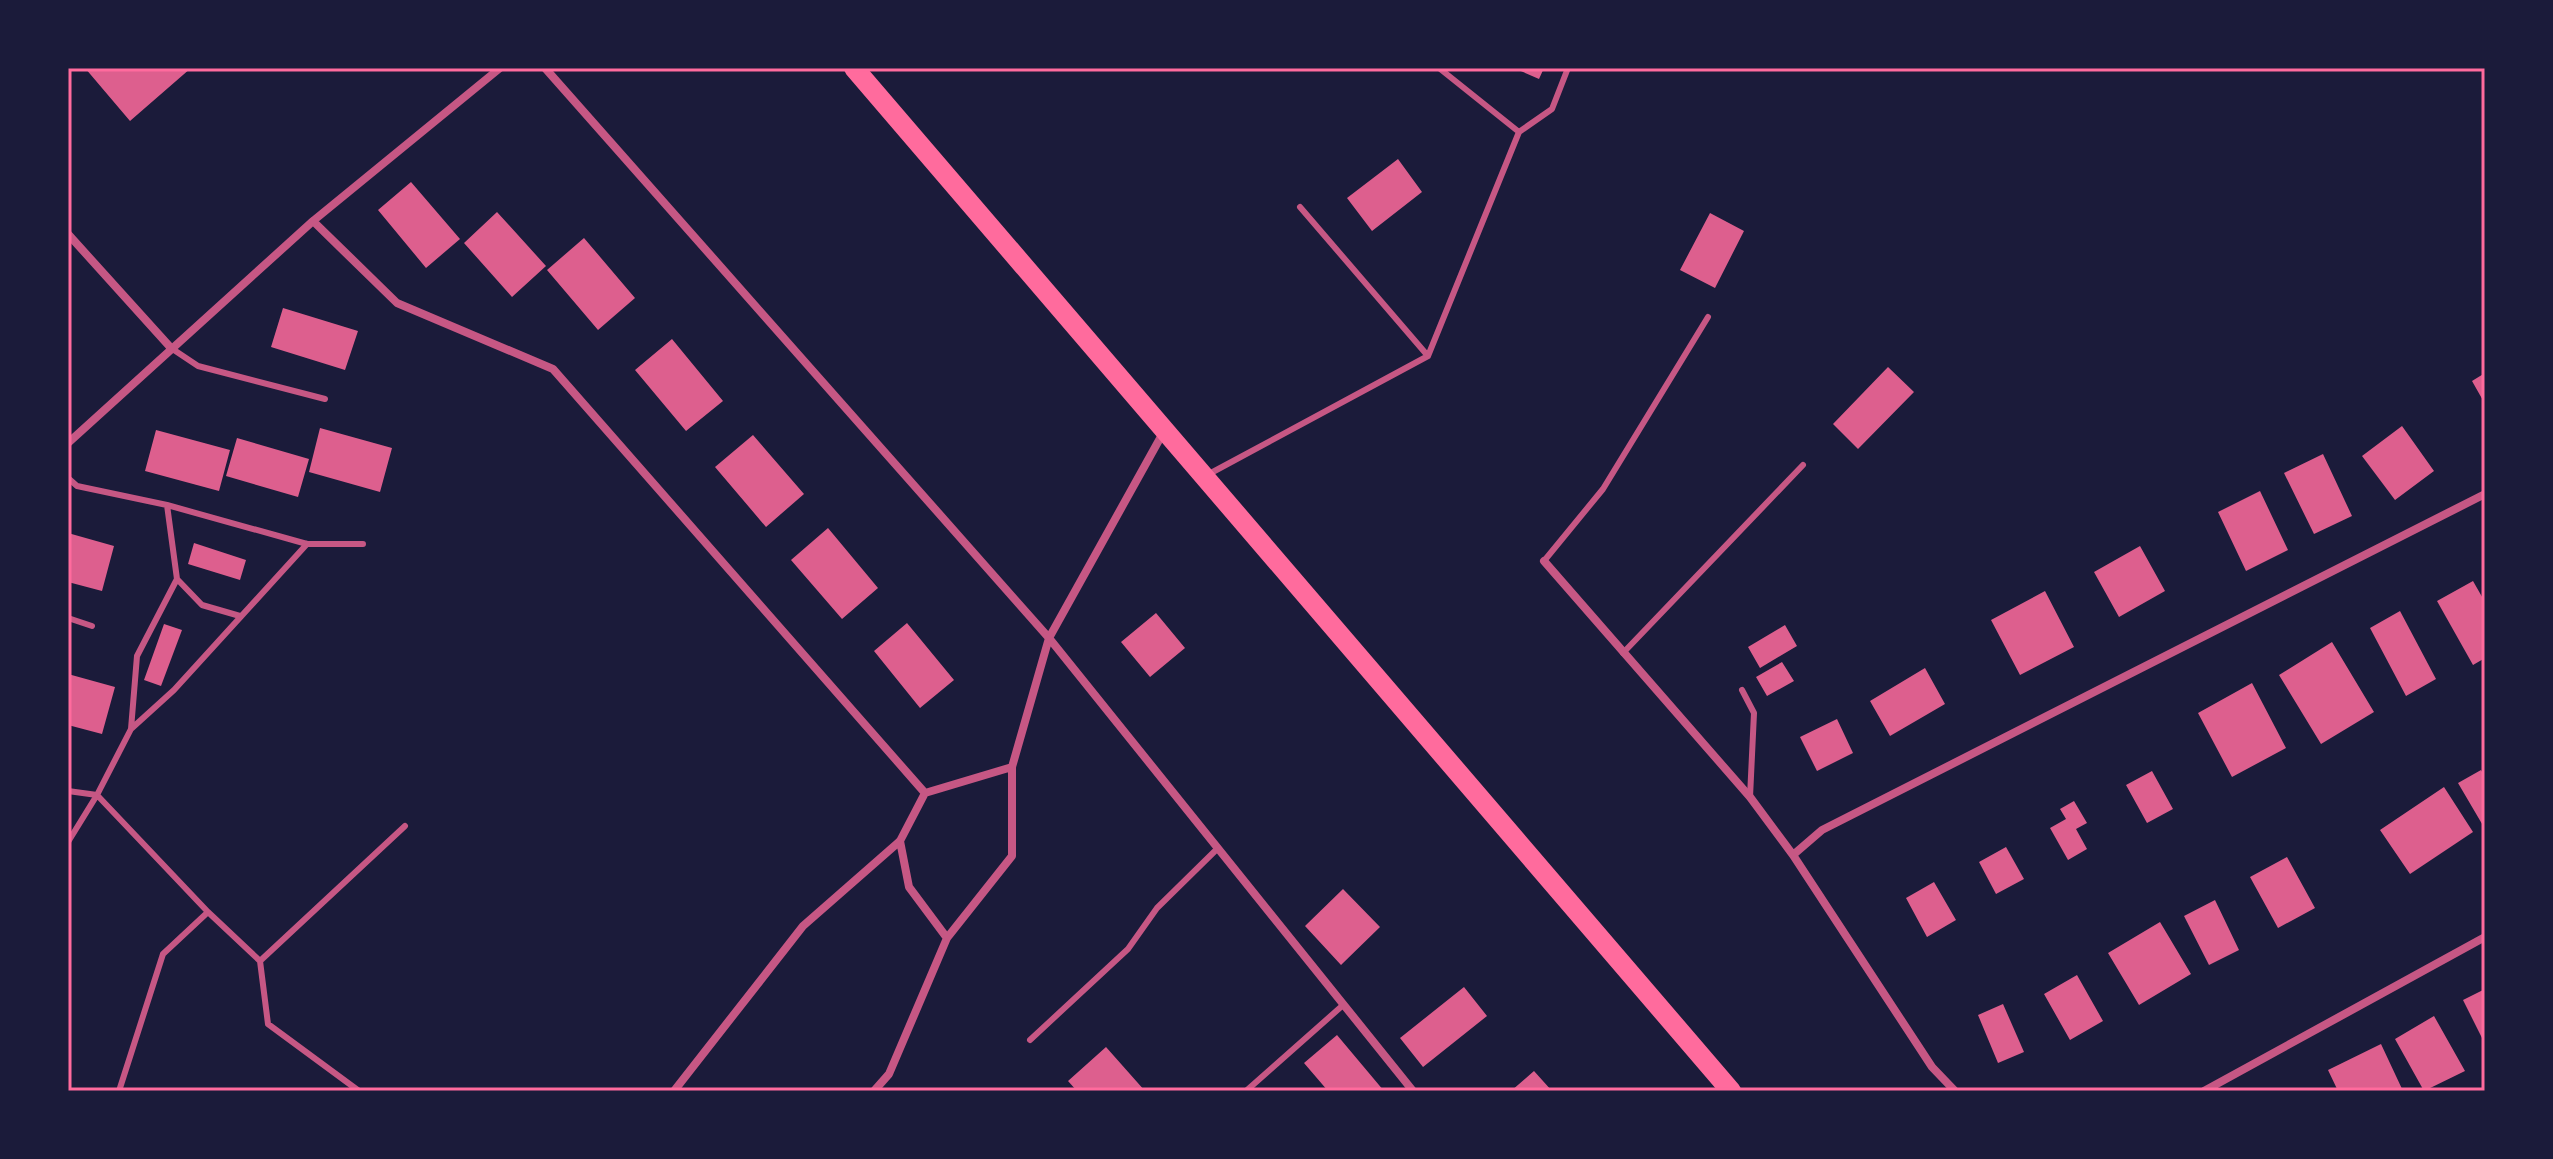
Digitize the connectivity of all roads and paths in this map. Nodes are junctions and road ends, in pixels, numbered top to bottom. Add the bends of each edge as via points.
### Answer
1 (500, 68) edge
2 (545, 68) edge
3 (854, 68) edge
4 (1439, 68) edge
5 (1568, 68) edge
6 (1519, 132) junction
7 (1300, 207) dead end
8 (313, 221) junction
9 (68, 234) edge
10 (1708, 317) dead end
11 (171, 348) junction
12 (1428, 356) junction
13 (325, 399) dead end
14 (1165, 428) junction
15 (68, 443) edge
16 (1803, 465) dead end
17 (1206, 476) junction
18 (68, 478) edge
19 (2485, 494) edge
20 (167, 505) junction
21 (307, 544) junction
22 (363, 544) dead end
23 (1544, 561) joint
24 (177, 579) junction
25 (240, 616) junction
26 (68, 618) edge
27 (92, 626) dead end
28 (1049, 638) junction
29 (1623, 653) junction
30 (1742, 690) dead end
31 (131, 729) junction
32 (1012, 767) junction
33 (68, 791) edge
34 (925, 793) junction
35 (97, 795) junction
36 (1750, 797) junction
37 (405, 826) dead end
38 (900, 841) junction
39 (68, 842) edge
40 (1217, 849) junction
41 (1793, 855) junction
42 (208, 912) junction
43 (2485, 937) edge
44 (947, 938) junction
45 (260, 961) junction
46 (1342, 1006) junction
47 (1030, 1040) dead end
48 (119, 1091) edge
49 (359, 1091) edge
50 (674, 1091) edge
51 (874, 1091) edge
52 (1246, 1091) edge
53 (1413, 1091) edge
54 (1731, 1091) edge
55 (1955, 1091) edge
56 (2204, 1091) edge

1 - 8 street
2 - 28 street
3 - 14 main road
4 - 6 lane
5 - 6 lane via 1552,109
6 - 12 lane
7 - 12 lane
8 - 11 street
8 - 34 street via 397,303 553,369
9 - 11 street
10 - 23 lane via 1603,489
11 - 13 lane via 198,366
11 - 15 street
12 - 17 lane
14 - 17 main road
14 - 28 street
16 - 29 lane
17 - 54 main road
18 - 20 lane via 77,486
19 - 41 street via 1822,830
20 - 21 lane
20 - 24 lane
21 - 22 lane
21 - 25 lane
23 - 29 street
24 - 25 lane via 202,605
24 - 31 lane via 137,656
25 - 31 lane
26 - 27 lane
28 - 32 street
28 - 40 street
29 - 36 street
30 - 36 lane via 1754,713
31 - 35 lane
32 - 34 street
32 - 44 street via 1012,856
33 - 35 lane
34 - 38 street
35 - 39 lane
35 - 42 lane
36 - 41 street
37 - 45 lane
38 - 44 street via 909,887
38 - 50 street via 803,926
40 - 46 street
40 - 47 lane via 1157,908 1128,949
41 - 55 street via 1932,1067
42 - 45 lane
42 - 48 lane via 163,954
43 - 56 street
44 - 51 street via 889,1074
45 - 49 lane via 268,1024
46 - 52 lane
46 - 53 street

